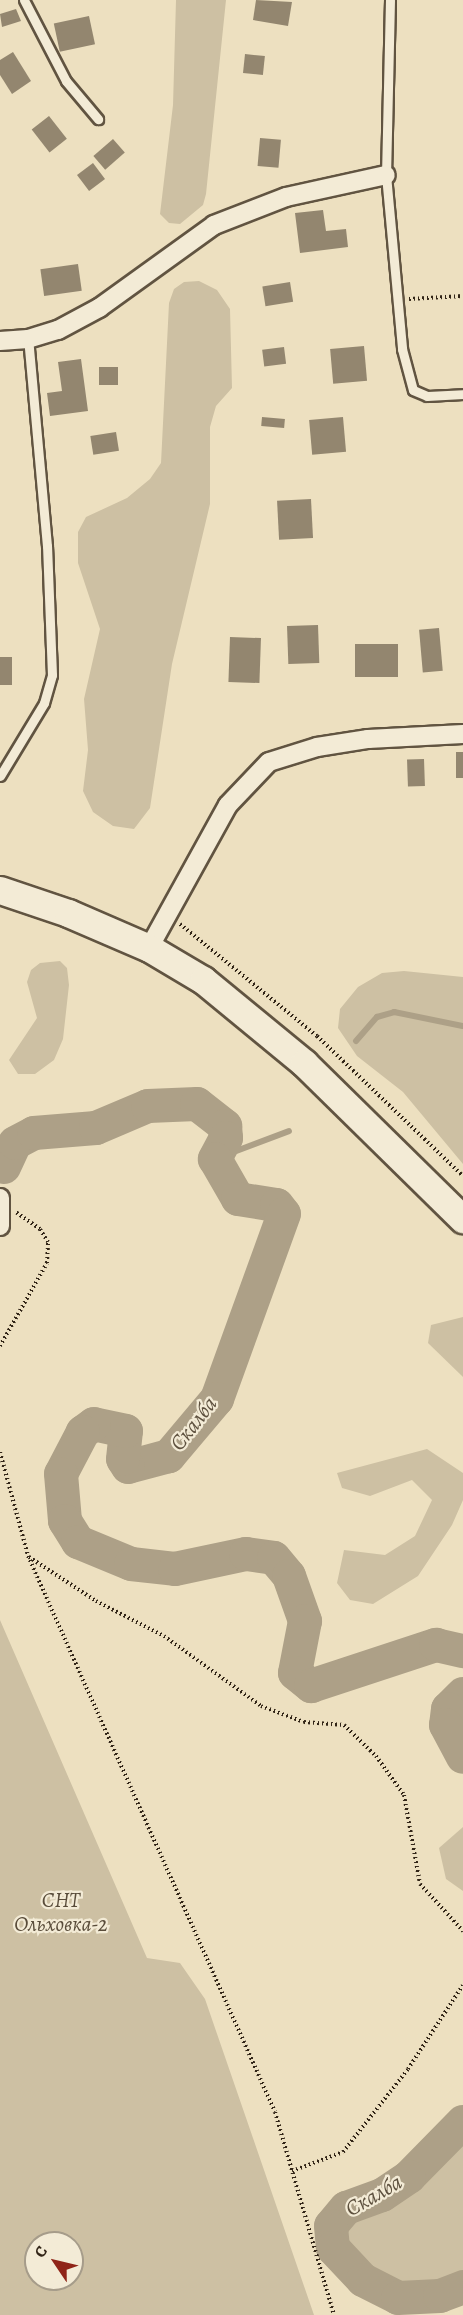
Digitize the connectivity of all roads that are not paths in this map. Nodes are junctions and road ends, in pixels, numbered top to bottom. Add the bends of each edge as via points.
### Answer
1 (24, 0) edge
2 (390, 0) edge
3 (98, 119) dead end
4 (386, 175) junction
5 (28, 339) junction
6 (0, 340) edge
7 (463, 394) edge
8 (463, 734) edge
9 (0, 776) edge
10 (0, 891) edge
11 (149, 948) junction
12 (2, 1200) edge
13 (463, 1219) edge
14 (0, 1226) edge

1 - 3 lane via 66,81
2 - 4 lane
4 - 5 street via 286,197 214,225 99,308
4 - 7 lane via 402,349 413,390 427,396
5 - 6 street
5 - 9 lane via 47,546 52,675 44,703
8 - 11 street via 368,739 317,747 269,762 228,805
10 - 11 street via 68,913
11 - 13 street via 248,1014
12 - 14 street

